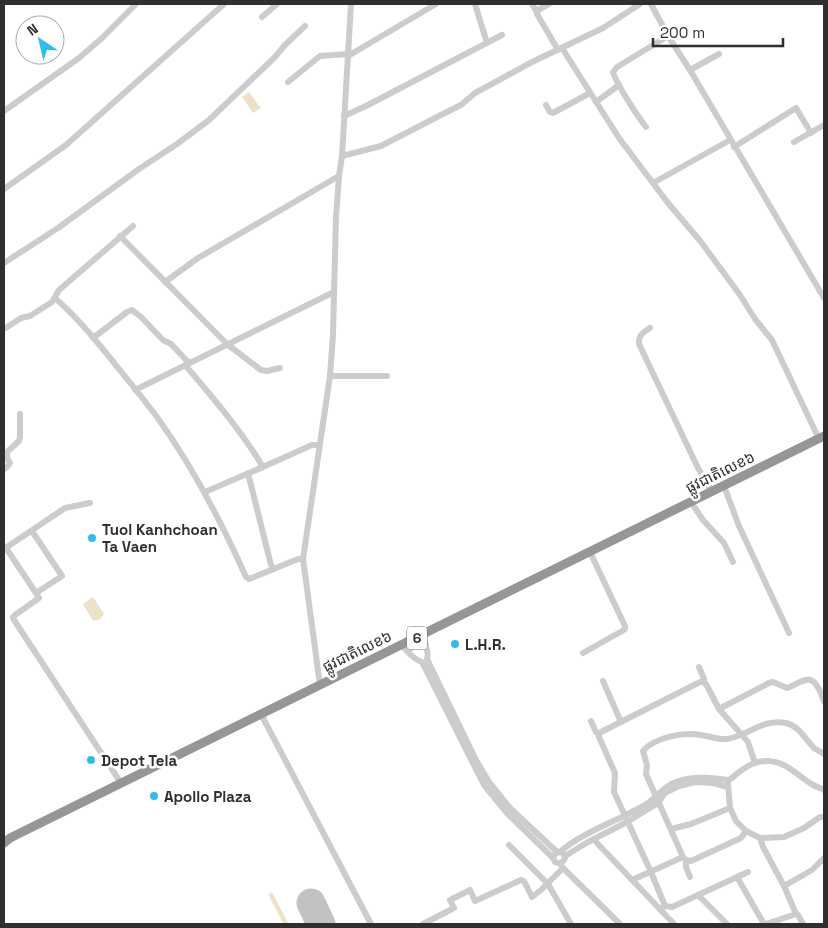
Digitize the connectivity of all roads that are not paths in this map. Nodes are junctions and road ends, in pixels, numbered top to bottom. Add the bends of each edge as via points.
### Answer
1 (136, 4) edge
2 (224, 4) edge
3 (277, 4) edge
4 (350, 4) edge
5 (436, 4) edge
6 (476, 4) edge
7 (532, 4) edge
8 (549, 4) edge
9 (640, 4) edge
10 (651, 4) edge
11 (537, 12) junction
12 (262, 17) dead end
13 (305, 26) dead end
14 (502, 35) dead end
15 (668, 36) junction
16 (487, 43) junction
17 (560, 49) junction
18 (719, 54) dead end
19 (348, 55) junction
20 (690, 70) junction
21 (288, 82) dead end
22 (620, 85) junction
23 (590, 93) junction
24 (596, 102) junction
25 (546, 105) dead end
26 (4, 111) edge
27 (344, 116) junction
28 (824, 125) edge
29 (646, 127) dead end
30 (811, 133) junction
31 (730, 140) junction
32 (794, 142) dead end
33 (734, 147) junction
34 (342, 156) junction
35 (339, 176) junction
36 (653, 183) junction
37 (4, 189) edge
38 (133, 226) dead end
39 (120, 236) junction
40 (4, 263) edge
41 (165, 282) junction
42 (334, 292) junction
43 (55, 298) junction
44 (824, 298) edge
45 (650, 328) dead end
46 (4, 329) edge
47 (93, 338) junction
48 (227, 344) junction
49 (187, 364) junction
50 (280, 368) dead end
51 (330, 376) junction
52 (387, 376) dead end
53 (135, 390) junction
54 (20, 414) dead end
55 (822, 438) edge
56 (320, 446) junction
57 (263, 467) junction
58 (4, 469) edge
59 (248, 473) junction
60 (724, 486) junction
61 (205, 492) junction
62 (712, 492) junction
63 (691, 502) junction
64 (90, 503) dead end
65 (32, 531) junction
66 (5, 549) edge
67 (590, 552) junction
68 (303, 559) junction
69 (733, 562) dead end
70 (274, 569) junction
71 (36, 593) junction
72 (789, 633) dead end
73 (424, 639) junction
74 (400, 645) junction
75 (409, 651) junction
76 (583, 653) dead end
77 (699, 667) dead end
78 (603, 681) dead end
79 (703, 682) junction
80 (320, 685) junction
81 (824, 701) edge
82 (719, 709) junction
83 (261, 714) junction
84 (591, 721) dead end
85 (621, 722) junction
86 (599, 734) junction
87 (742, 736) junction
88 (824, 754) edge
89 (755, 763) junction
90 (121, 783) junction
91 (486, 783) junction
92 (728, 783) junction
93 (824, 790) edge
94 (657, 800) junction
95 (730, 808) junction
96 (824, 816) edge
97 (626, 819) junction
98 (671, 829) junction
99 (746, 831) junction
100 (594, 838) junction
101 (760, 838) junction
102 (6, 840) edge
103 (509, 845) dead end
104 (558, 855) junction
105 (824, 858) edge
106 (684, 859) junction
107 (562, 866) junction
108 (650, 872) junction
109 (748, 872) dead end
110 (690, 877) dead end
111 (737, 877) junction
112 (632, 880) junction
113 (548, 884) junction
114 (784, 886) junction
115 (698, 895) junction
116 (662, 908) junction
117 (796, 914) junction
118 (721, 918) junction
119 (371, 924) edge
120 (423, 924) edge
121 (571, 924) edge
122 (620, 924) edge
123 (674, 924) edge
124 (715, 924) edge
125 (727, 924) edge
126 (765, 924) edge
127 (803, 924) edge

1 - 26 street via 79,58
2 - 37 street via 66,145
3 - 12 street
4 - 19 street
5 - 19 street
6 - 16 street
7 - 11 street
8 - 11 street
9 - 17 street
10 - 15 street
11 - 17 street
13 - 40 street via 210,120
14 - 16 street
15 - 20 street
15 - 22 street via 617,67 614,76
16 - 27 street
17 - 23 street
17 - 34 street via 381,146
18 - 20 street
19 - 21 street via 320,56
19 - 27 street
20 - 31 street
22 - 24 street
22 - 29 street
23 - 24 street
23 - 25 street via 553,113
24 - 36 street
27 - 34 street
28 - 30 street
30 - 32 street
30 - 33 street via 796,108
31 - 33 street
31 - 36 street
33 - 44 street
34 - 35 street
35 - 41 street via 198,258
35 - 42 street
36 - 55 street via 701,242 754,320 772,340
38 - 39 street
39 - 41 street
39 - 43 street via 59,290
41 - 48 street
42 - 48 street
42 - 51 street
43 - 46 street via 39,311
43 - 47 street
45 - 62 street via 639,337 639,344
47 - 49 street via 132,310 163,340 172,344
47 - 53 street
48 - 49 street
48 - 50 street via 261,370
49 - 53 street
49 - 57 street via 253,449
51 - 52 street
51 - 56 street
53 - 61 street via 175,443
54 - 58 street via 19,441 6,452 10,463
55 - 60 highway, ផ្លូវជាតិលេខ៦ / 6
56 - 57 street via 312,444
56 - 68 street
57 - 59 street
59 - 61 street
59 - 70 street
60 - 62 highway, ផ្លូវជាតិលេខ៦ / 6
60 - 72 street
61 - 70 street via 246,578
62 - 63 highway, ផ្លូវជាតិលេខ៦ / 6
63 - 67 highway, ផ្លូវជាតិលេខ៦ / 6
63 - 69 street via 724,543
64 - 65 street via 65,508
65 - 66 street
65 - 71 street via 62,576
66 - 71 street
67 - 73 highway, ផ្លូវជាតិលេខ៦ / 6
67 - 76 street via 624,629
68 - 70 street
68 - 80 street
71 - 90 street via 40,598 15,615 14,620
73 - 74 highway, ផ្លូវជាតិលេខ៦ / 6
73 - 75 street
73 - 91 street via 428,648 427,659
74 - 75 street
74 - 80 highway, ផ្លូវជាតិលេខ៦ / 6
75 - 91 street via 422,662 472,764
77 - 79 street
78 - 85 street
79 - 82 street
79 - 85 street
80 - 83 highway, ផ្លូវជាតិលេខ៦ / 6
81 - 82 street via 814,682 806,679 787,688 769,683
82 - 87 street
83 - 90 highway, ផ្លូវជាតិលេខ៦ / 6
83 - 119 street
84 - 86 street
85 - 86 street
86 - 97 street via 615,773 614,792
87 - 88 street via 770,722 786,723
87 - 89 street via 748,742
87 - 94 street via 717,739 699,734 675,735 647,746 643,751 646,774
89 - 92 street via 740,770
89 - 93 street via 783,764
90 - 102 highway, ផ្លូវជាតិលេខ៦ / 6
91 - 104 street via 507,812
92 - 94 street via 711,778 677,781 662,790
92 - 95 street
94 - 97 street
94 - 98 street
95 - 98 street
95 - 99 street
96 - 101 street via 784,837
97 - 100 street
97 - 104 street via 565,848
97 - 108 street
98 - 106 street
99 - 101 street
99 - 106 street via 741,838 692,861
100 - 104 street
100 - 112 street
101 - 114 street
103 - 113 street
104 - 107 street via 555,862
105 - 114 street via 812,870
106 - 108 street
106 - 110 street
107 - 113 street
107 - 122 street
108 - 112 street
108 - 116 street
109 - 111 street
111 - 115 street
111 - 126 street
112 - 116 street
113 - 120 street via 532,897 521,880 475,901 470,890 450,900 454,908
113 - 121 street
114 - 117 street
115 - 116 street
115 - 118 street
116 - 123 street
117 - 126 street
117 - 127 street
118 - 124 street
118 - 125 street

